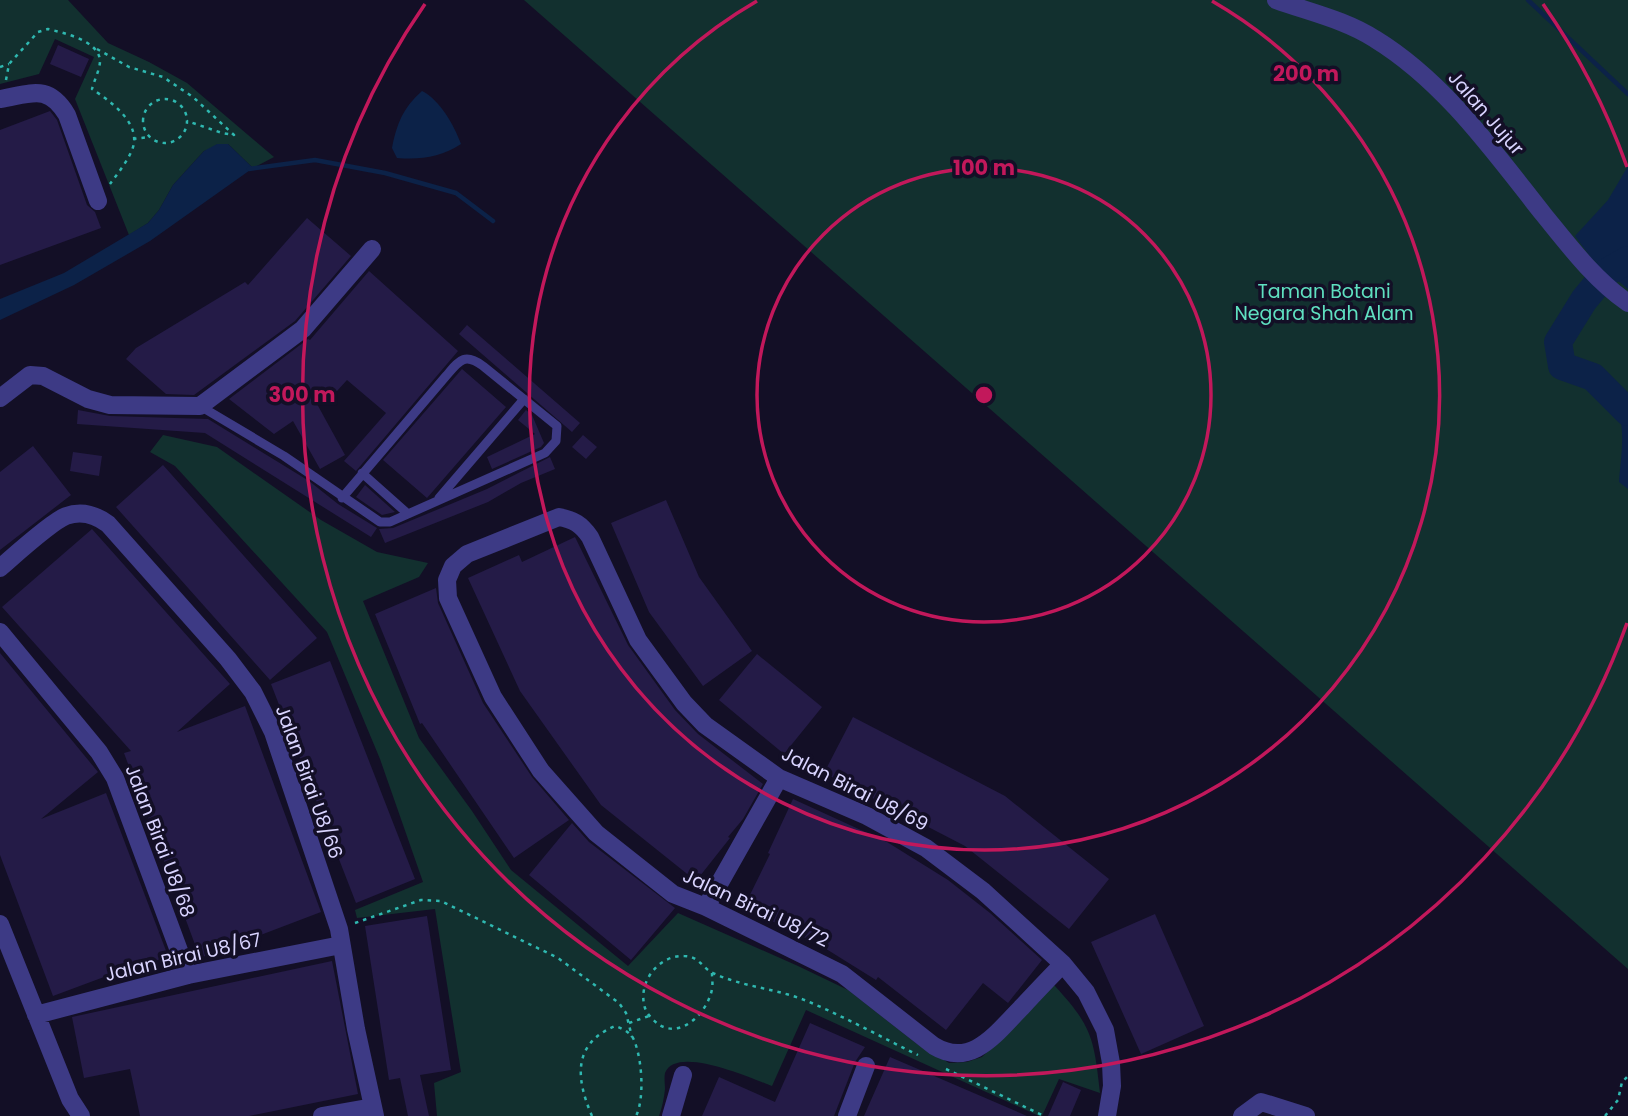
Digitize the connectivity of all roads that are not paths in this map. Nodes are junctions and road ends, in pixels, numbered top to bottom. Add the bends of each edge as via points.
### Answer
1 (1276, 0) edge
2 (1, 93) edge
3 (98, 201) road end
4 (372, 249) dead end
5 (1628, 303) edge
6 (0, 398) edge
7 (524, 399) junction
8 (200, 406) junction
9 (362, 473) junction
10 (342, 498) junction
11 (436, 502) junction
12 (408, 514) junction
13 (510, 537) joint
14 (0, 568) edge
15 (0, 632) edge
16 (779, 778) junction
17 (706, 907) junction
18 (0, 924) edge
19 (340, 937) junction
20 (1063, 964) junction
21 (188, 975) junction
22 (36, 1015) junction
23 (866, 1066) dead end
24 (683, 1075) dead end
25 (374, 1111) edge
26 (81, 1116) edge
27 (322, 1116) edge
28 (671, 1116) edge
29 (847, 1116) edge
30 (1107, 1116) edge
31 (1241, 1116) edge
32 (1306, 1116) edge

1 - 5 street, Jalan Jujur via 1376,39 1429,80 1471,124 1590,272
2 - 3 street via 38,92 61,104
4 - 8 street via 303,329
6 - 8 street via 30,375 43,376 110,405
7 - 9 lane via 473,359 465,358
7 - 11 lane
7 - 11 lane via 557,426 558,437 552,447
8 - 10 lane via 284,456
9 - 10 lane
9 - 12 lane
10 - 12 lane via 380,522
11 - 12 lane
13 - 16 street, Jalan Birai U8/69 via 559,517 582,526 638,640 684,704 705,725
13 - 17 street, Jalan Birai U8/72 via 460,559 447,580 449,598 493,697 541,772 596,833 673,894
14 - 19 street, Jalan Birai U8/66 via 67,515 88,514 108,524 253,692 273,732
15 - 21 street, Jalan Birai U8/68 via 116,778
16 - 17 street
16 - 20 street, Jalan Birai U8/69 via 867,816 926,848 983,891
17 - 20 street, Jalan Birai U8/72 via 842,974 948,1053 966,1052 989,1041
18 - 22 street
19 - 21 street, Jalan Birai U8/67
19 - 25 street, Jalan Birai U8/66
20 - 30 street, Jalan Birai U8/69 via 1086,992 1105,1030 1112,1086
21 - 22 street, Jalan Birai U8/67
22 - 26 street
23 - 29 street
24 - 28 street
25 - 27 street, Jalan Birai U8/66
31 - 32 street via 1261,1102

